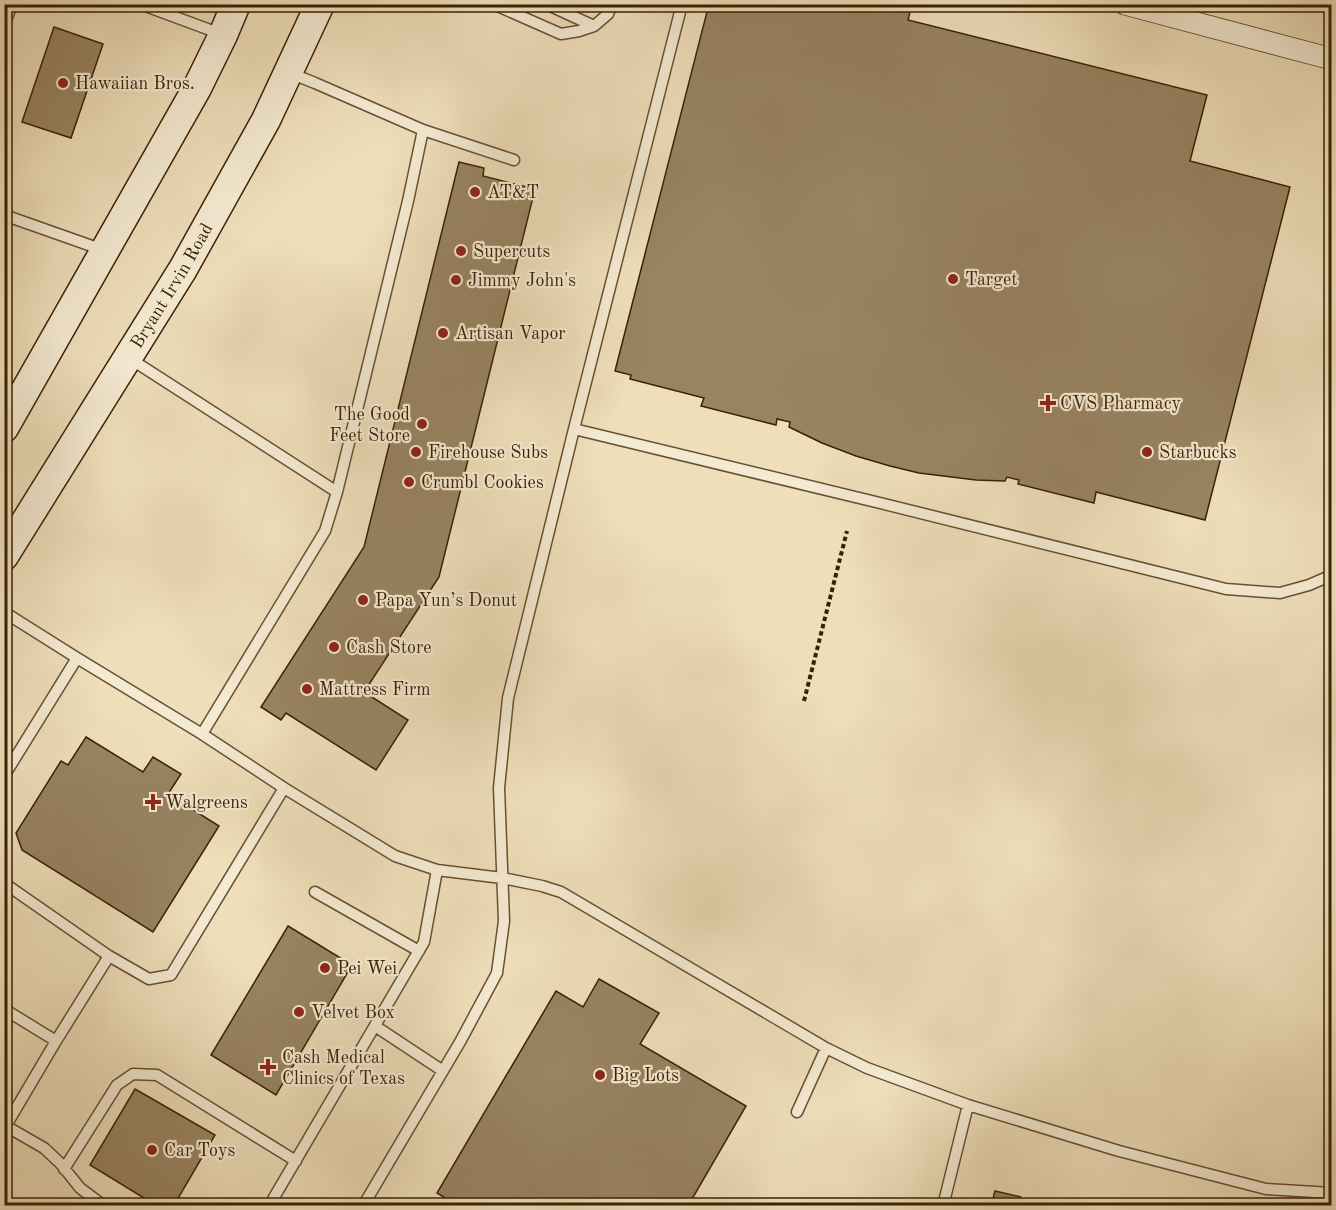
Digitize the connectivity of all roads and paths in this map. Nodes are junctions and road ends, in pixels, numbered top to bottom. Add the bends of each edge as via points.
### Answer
1 (12, 4) edge
2 (140, 4) edge
3 (236, 4) edge
4 (320, 4) edge
5 (493, 4) edge
6 (546, 4) edge
7 (612, 4) edge
8 (681, 4) edge
9 (1125, 4) edge
10 (4, 26) edge
11 (594, 26) junction
12 (223, 35) junction
13 (1332, 59) edge
14 (289, 73) junction
15 (423, 130) junction
16 (514, 160) dead end
17 (4, 215) edge
18 (104, 251) junction
19 (129, 357) junction
20 (4, 428) edge
21 (574, 429) junction
22 (337, 492) junction
23 (847, 531) dead end
24 (4, 556) edge
25 (1332, 575) edge
26 (4, 612) edge
27 (77, 658) junction
28 (804, 701) dead end
29 (202, 734) junction
30 (4, 776) edge
31 (284, 788) junction
32 (438, 870) junction
33 (502, 878) junction
34 (4, 883) edge
35 (315, 892) dead end
36 (419, 951) junction
37 (109, 956) junction
38 (4, 1009) edge
39 (375, 1026) junction
40 (56, 1041) junction
41 (826, 1048) junction
42 (443, 1071) junction
43 (968, 1105) junction
44 (797, 1112) dead end
45 (5, 1127) edge
46 (296, 1161) junction
47 (64, 1168) junction
48 (1332, 1193) edge
49 (104, 1206) edge
50 (269, 1206) edge
51 (363, 1206) edge
52 (943, 1206) edge

1 - 10 lane
2 - 12 lane
3 - 12 main road
4 - 14 main road, Bryant Irvin Road
5 - 11 lane via 561,34
6 - 11 lane
7 - 11 lane via 608,14
8 - 21 lane
9 - 13 street
12 - 18 main road
14 - 15 lane
14 - 19 main road, Bryant Irvin Road via 183,269
15 - 16 lane
15 - 22 lane
17 - 18 lane
18 - 20 main road
19 - 22 lane
19 - 24 main road, Bryant Irvin Road
21 - 25 lane via 1226,590 1280,592
21 - 33 lane via 508,698 499,788
22 - 29 lane via 325,531
23 - 28 path
26 - 27 lane
27 - 29 lane
27 - 30 lane
29 - 31 lane
31 - 32 lane via 395,856
31 - 37 lane via 171,975 148,979
32 - 33 lane
32 - 36 lane
33 - 41 lane via 561,892
33 - 42 lane via 504,921 496,973
34 - 37 lane
35 - 36 lane
36 - 39 lane
37 - 40 lane
38 - 40 lane
39 - 42 lane
39 - 46 lane
40 - 45 lane
41 - 43 lane via 867,1068
41 - 44 lane
42 - 51 lane
43 - 48 lane via 1119,1152 1266,1189
43 - 52 lane
45 - 47 lane via 44,1148
46 - 47 lane via 157,1075 133,1074 117,1085
46 - 50 lane
47 - 49 lane via 80,1188

